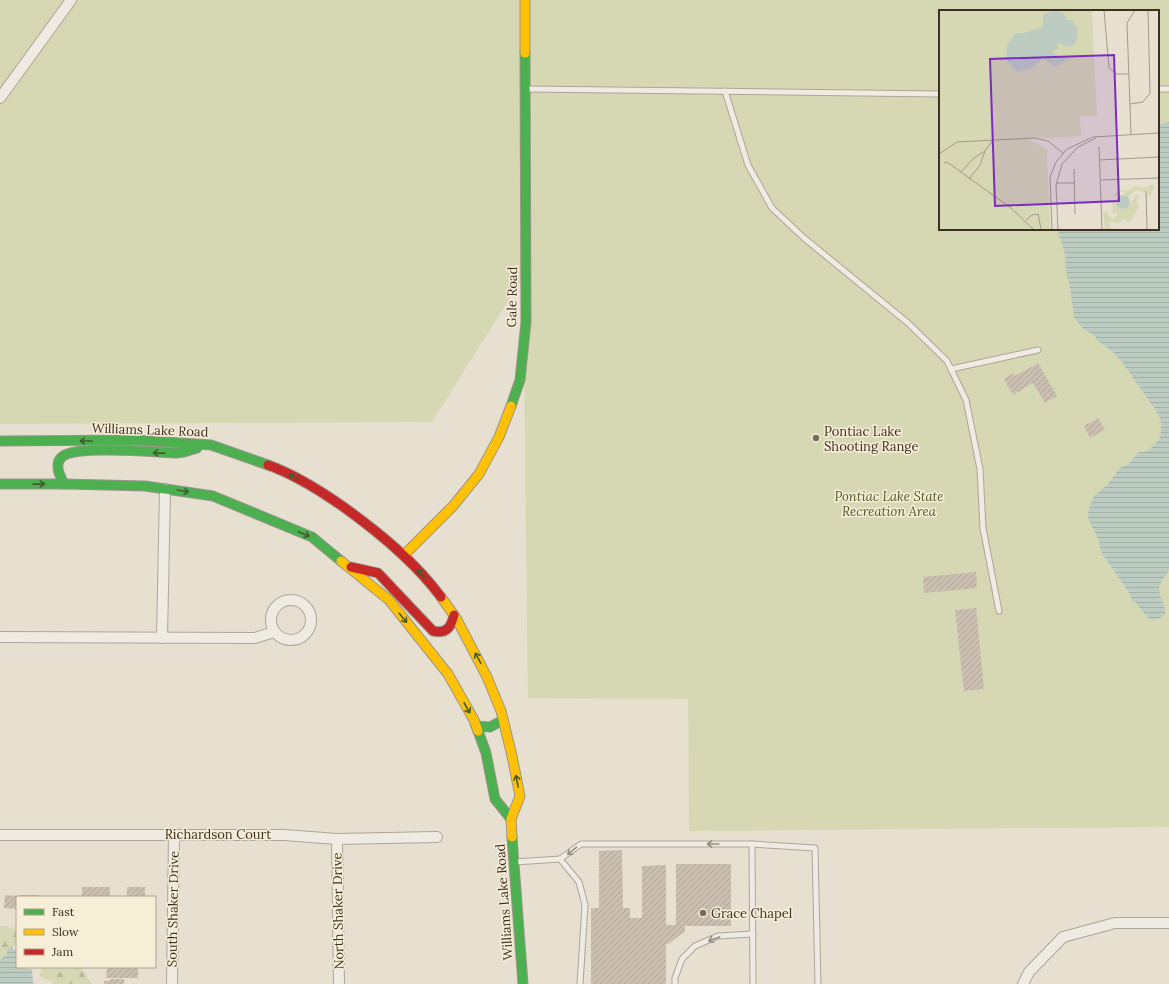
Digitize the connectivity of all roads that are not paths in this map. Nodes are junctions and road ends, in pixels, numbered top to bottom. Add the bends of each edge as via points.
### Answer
1 (71, 0) edge
2 (525, 0) edge
3 (526, 89) junction
4 (725, 91) junction
5 (939, 94) edge
6 (0, 98) edge
7 (1038, 350) dead end
8 (951, 369) junction
9 (0, 441) edge
10 (211, 445) junction
11 (0, 484) edge
12 (64, 484) junction
13 (165, 489) junction
14 (404, 555) junction
15 (347, 566) junction
16 (999, 611) dead end
17 (454, 615) junction
18 (274, 632) junction
19 (0, 637) edge
20 (162, 638) junction
21 (503, 720) junction
22 (476, 726) junction
23 (511, 819) junction
24 (174, 834) junction
25 (0, 835) edge
26 (437, 837) dead end
27 (337, 839) junction
28 (752, 844) junction
29 (560, 860) junction
30 (514, 862) junction
31 (1169, 923) edge
32 (753, 934) junction
33 (172, 984) edge
34 (339, 984) edge
35 (523, 984) edge
36 (580, 984) edge
37 (675, 984) edge
38 (753, 984) edge
39 (818, 984) edge
40 (1023, 984) edge

1 - 6 street
2 - 3 main road, Gale Road
3 - 4 lane
3 - 14 main road, Gale Road via 526,322 520,380 499,437 479,474 453,506
4 - 5 lane
4 - 8 lane via 748,165 772,208 804,238 908,323 947,361
7 - 8 lane
8 - 16 lane via 966,400 980,469 983,528
10 -> 9 main road, Williams Lake Road via 135,440
10 -> 12 main road via 178,453 70,453 63,456 57,467
14 -> 10 main road, Williams Lake Road via 369,525 328,496 284,471
11 -> 12 main road
12 - 13 main road via 145,486
13 -> 15 main road via 213,496 312,537
13 - 20 street
17 -> 14 main road, Williams Lake Road via 432,584
15 - 17 main road via 378,573 433,630 438,632 449,628
15 -> 22 main road via 389,600 448,674
21 -> 17 main road, Williams Lake Road via 487,677
18 - 18 street via 284,640 291,641 308,632 311,618 306,606 294,600 280,603 272,613 271,626
18 - 20 street via 255,638
19 - 20 street
21 - 22 main road via 487,728
23 -> 21 main road, Williams Lake Road via 520,796
22 - 23 main road via 486,753 495,799
23 - 30 main road, Williams Lake Road
24 - 25 street, Richardson Court
24 - 27 street, Richardson Court via 284,835
24 - 33 street, South Shaker Drive
26 - 27 street, Richardson Court
27 - 34 street, North Shaker Drive
28 -> 29 lane via 581,844
28 - 32 lane
28 - 39 lane via 815,848
29 - 30 lane
29 - 36 lane via 579,882 585,905
30 - 35 main road, Williams Lake Road
31 - 40 street via 1115,924 1063,937 1029,972
32 -> 37 lane via 718,936 695,946 682,959
32 - 38 lane

